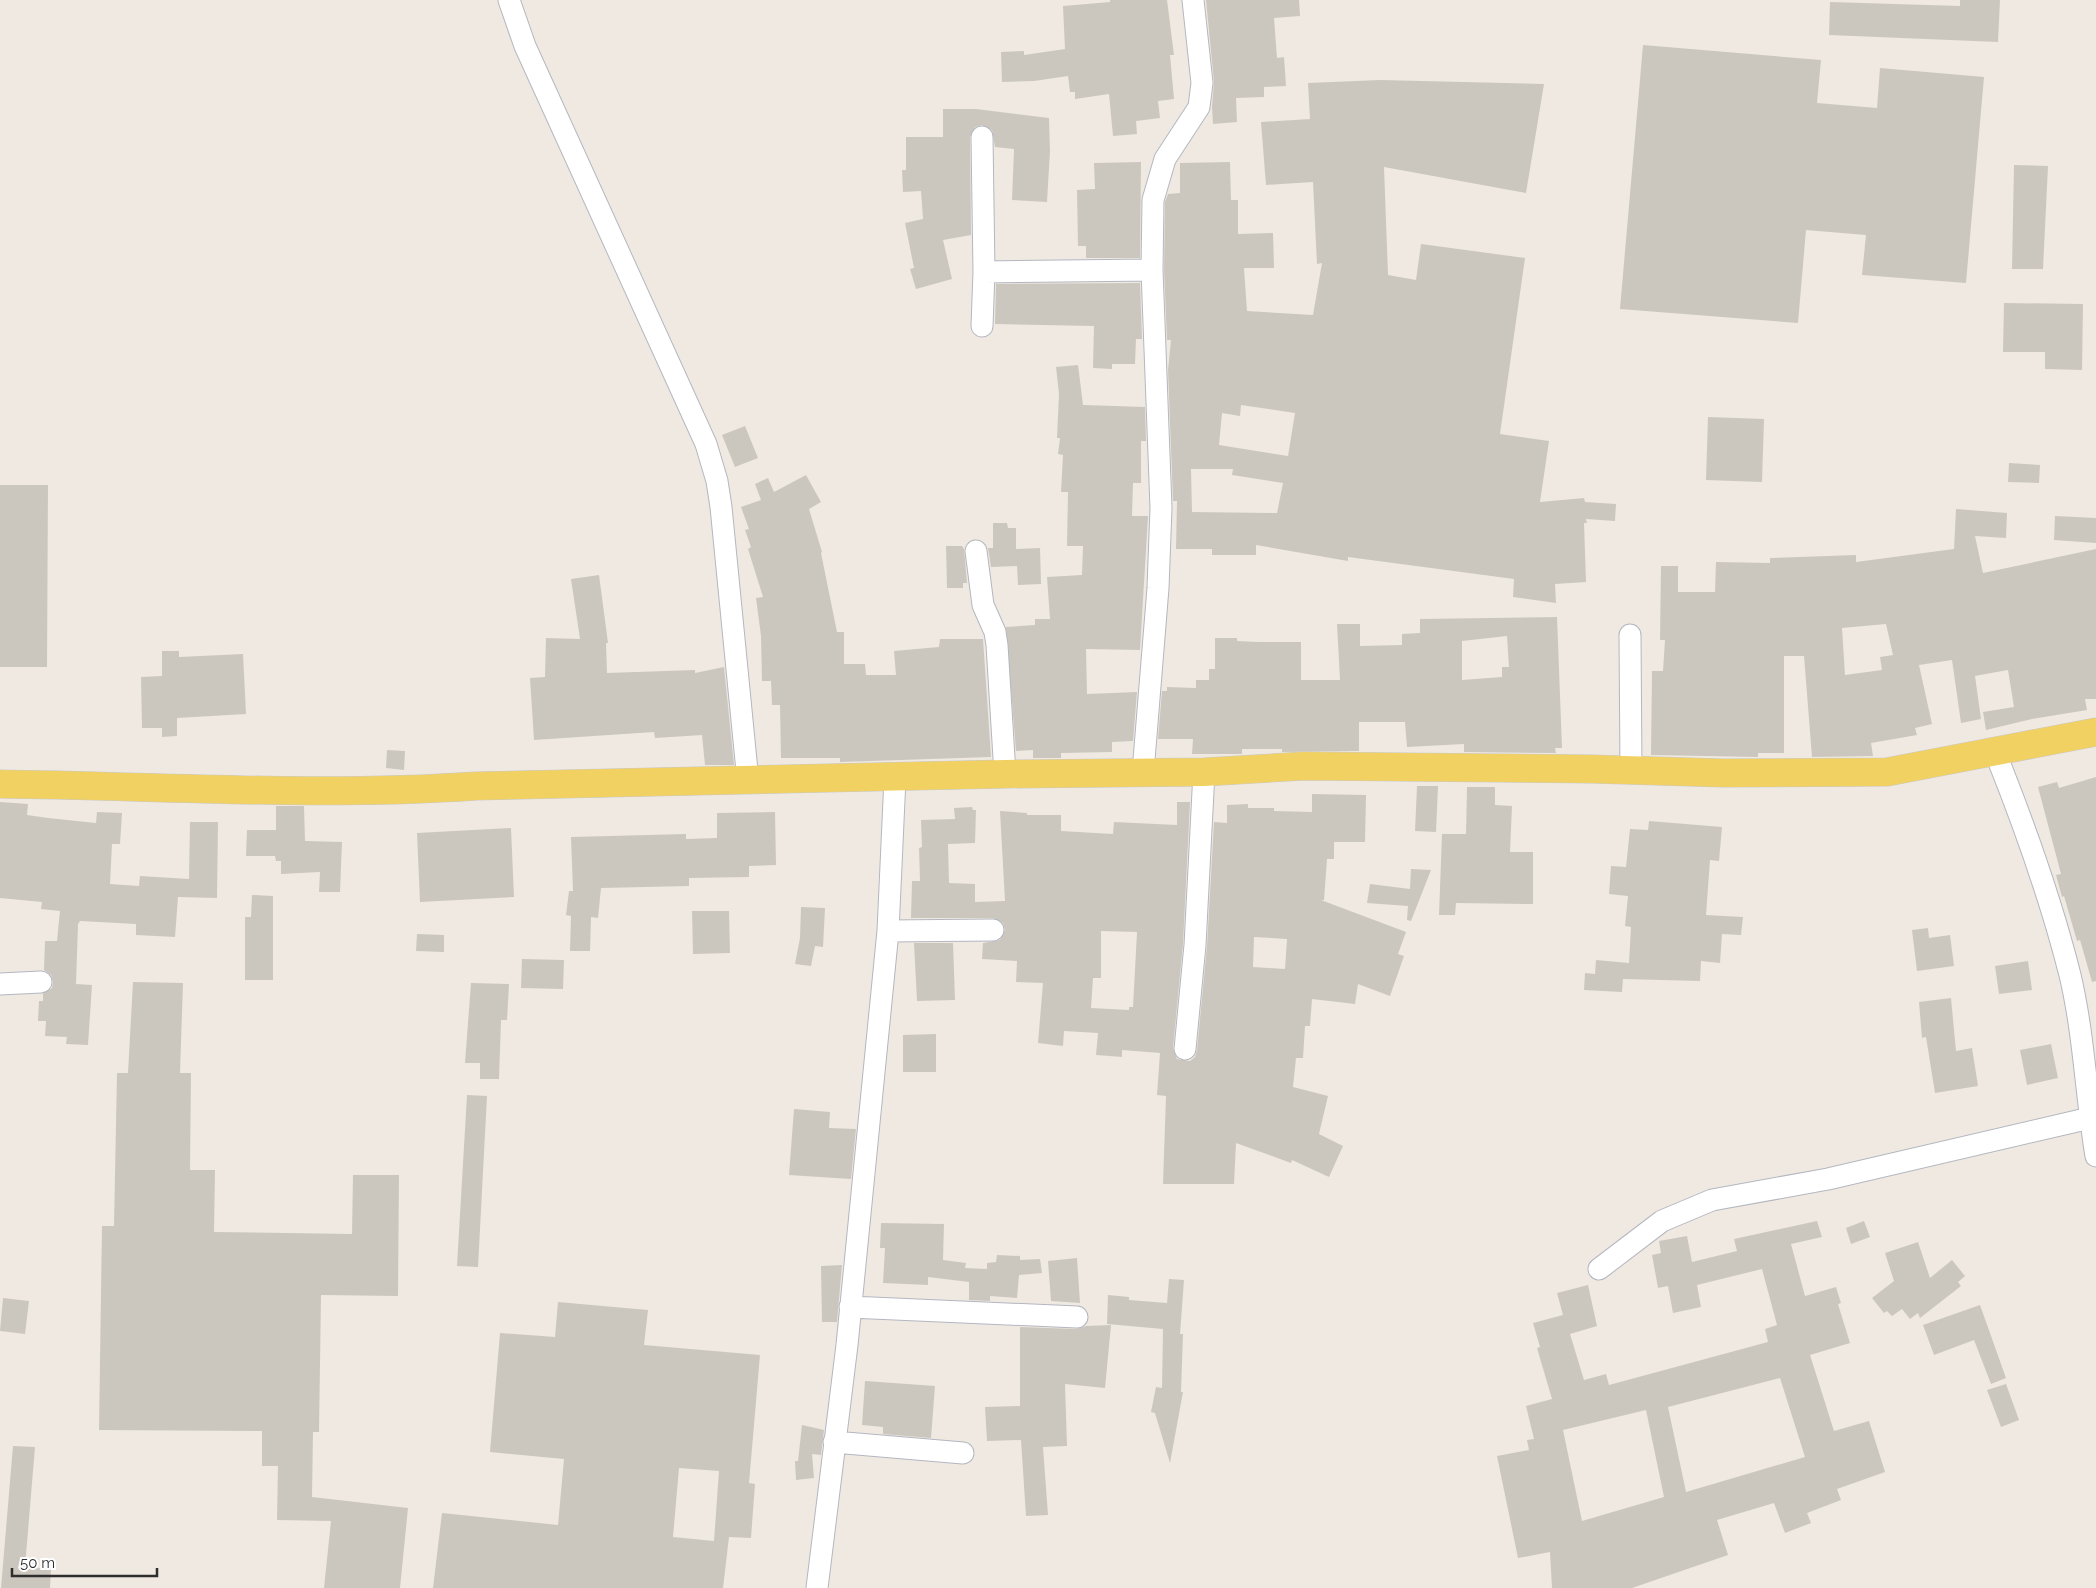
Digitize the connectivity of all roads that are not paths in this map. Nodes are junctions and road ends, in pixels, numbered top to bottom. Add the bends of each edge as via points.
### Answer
1 (509, 0) edge
2 (1193, 0) edge
3 (982, 137) dead end
4 (1152, 270) junction
5 (984, 272) junction
6 (982, 326) dead end
7 (976, 551) dead end
8 (1630, 635) dead end
9 (2096, 732) edge
10 (1995, 752) junction
11 (1632, 771) junction
12 (1143, 772) junction
13 (1204, 772) junction
14 (1005, 774) junction
15 (895, 778) junction
16 (748, 780) junction
17 (0, 784) edge
18 (992, 930) dead end
19 (888, 931) junction
20 (42, 982) dead end
21 (0, 984) edge
22 (1185, 1049) dead end
23 (2090, 1118) junction
24 (2096, 1156) edge
25 (1599, 1268) dead end
26 (850, 1307) junction
27 (1077, 1317) dead end
28 (834, 1442) junction
29 (963, 1453) dead end
30 (817, 1588) edge

1 - 16 street via 525,46 706,444 721,507
2 - 4 street via 1202,83 1199,107 1166,159 1158,181 1153,200
3 - 5 street
4 - 5 street
4 - 12 street via 1161,508
5 - 6 street
7 - 14 street via 982,605 997,645
8 - 11 street
9 - 10 main road
10 - 11 main road via 1887,772
10 - 23 street via 2052,913 2070,976
11 - 13 main road via 1304,766
12 - 13 main road
12 - 14 main road
13 - 22 street via 1195,945
14 - 15 main road
15 - 16 main road
15 - 19 street
16 - 17 main road via 386,791 241,791
18 - 19 street
19 - 26 street
20 - 21 street
23 - 24 street
23 - 25 street via 1828,1179 1712,1200 1662,1221
26 - 27 street
26 - 28 street
28 - 29 street
28 - 30 street

